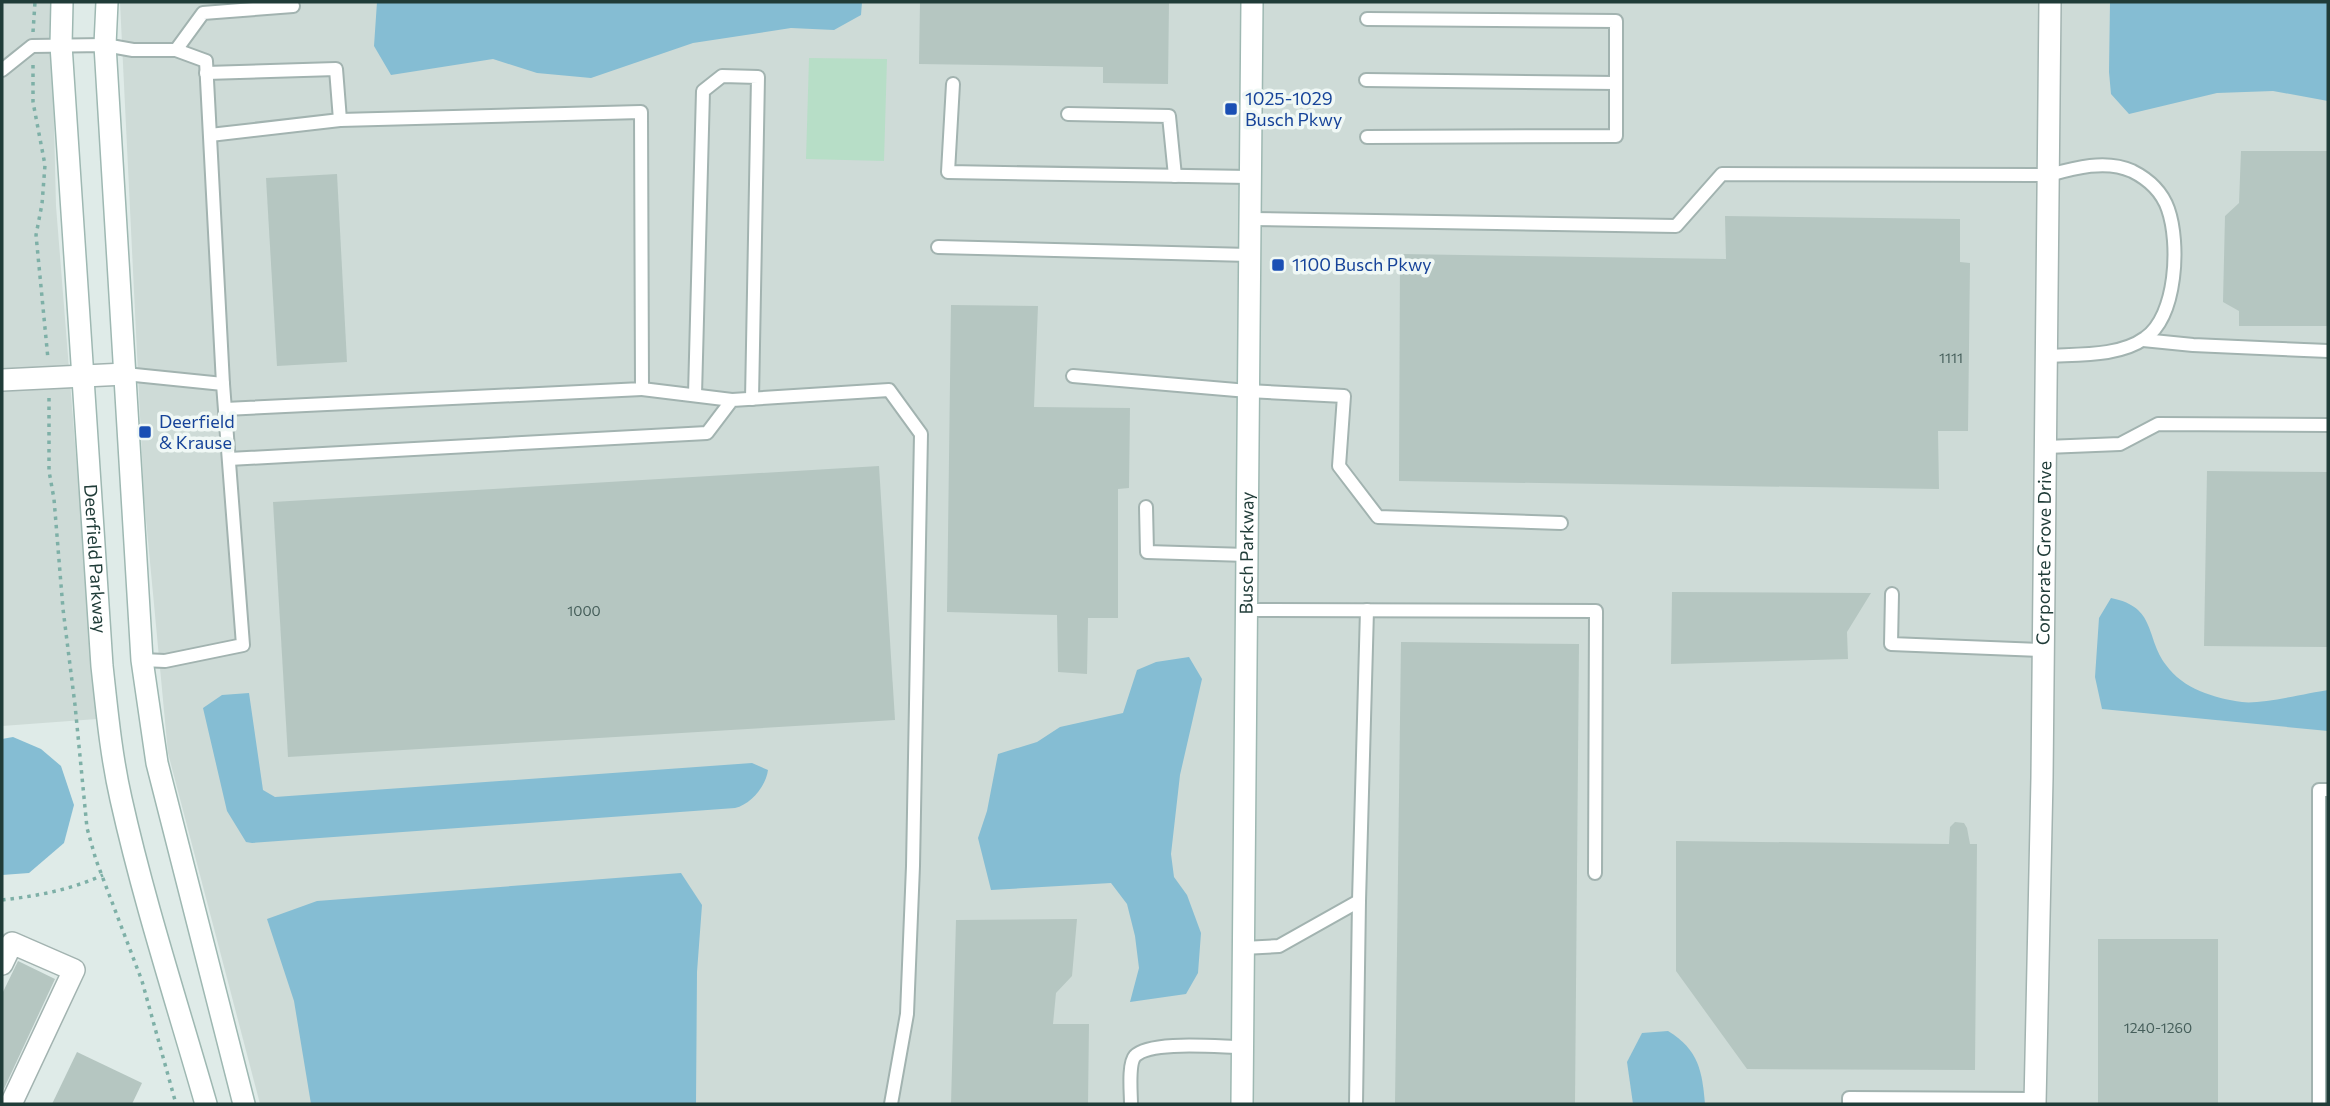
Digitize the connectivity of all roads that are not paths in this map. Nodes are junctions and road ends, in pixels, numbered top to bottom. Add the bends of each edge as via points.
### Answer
1 (62, 2) edge
2 (107, 2) edge
3 (1252, 2) edge
4 (2050, 2) edge
5 (293, 6) dead end
6 (1367, 19) dead end
7 (61, 45) junction
8 (105, 45) junction
9 (176, 50) junction
10 (2, 70) edge
11 (206, 73) junction
12 (1366, 79) dead end
13 (1616, 83) junction
14 (953, 85) dead end
15 (1068, 114) dead end
16 (340, 120) junction
17 (210, 135) junction
18 (1367, 137) dead end
19 (2049, 175) junction
20 (1175, 176) junction
21 (1250, 177) junction
22 (1250, 219) junction
23 (938, 247) dead end
24 (1250, 255) junction
25 (2143, 340) junction
26 (2328, 351) edge
27 (2046, 356) junction
28 (125, 374) junction
29 (82, 375) junction
30 (1073, 376) dead end
31 (2, 380) edge
32 (223, 384) junction
33 (642, 389) junction
34 (1248, 391) junction
35 (695, 395) junction
36 (752, 399) junction
37 (732, 400) junction
38 (225, 409) junction
39 (2328, 425) edge
40 (2046, 447) junction
41 (229, 459) junction
42 (1146, 507) dead end
43 (1561, 523) dead end
44 (1247, 555) junction
45 (1892, 594) dead end
46 (1246, 610) junction
47 (1367, 610) junction
48 (2043, 650) junction
49 (142, 660) junction
50 (2328, 790) edge
51 (1595, 873) dead end
52 (1359, 901) junction
53 (1243, 948) junction
54 (2, 964) edge
55 (1242, 1047) junction
56 (1945, 1101) edge
57 (2035, 1102) edge
58 (11, 1104) edge
59 (206, 1104) edge
60 (244, 1104) edge
61 (891, 1104) edge
62 (1131, 1104) edge
63 (1242, 1104) edge
64 (1356, 1104) edge
65 (1849, 1104) edge
66 (2319, 1104) edge

1 - 7 street, Deerfield Parkway
2 - 8 street
3 - 21 street, Busch Parkway
4 - 19 street, Corporate Grove Drive
5 - 9 lane via 203,13
6 - 13 lane via 1616,20
7 - 8 lane
7 - 10 lane via 32,46
7 - 29 street, Deerfield Parkway
8 - 9 lane
8 - 28 street
9 - 11 lane via 206,61
11 - 16 lane via 336,69
11 - 17 lane
12 - 13 lane
13 - 18 lane via 1616,136
14 - 20 lane via 948,172
15 - 20 lane via 1170,116
16 - 17 lane
16 - 33 lane via 641,112
17 - 32 lane
19 - 22 lane via 1722,174 1676,226
19 - 25 lane via 2079,167 2130,170 2153,184 2168,209 2174,275 2169,305 2157,328
19 - 27 street, Corporate Grove Drive
20 - 21 lane
21 - 22 street, Busch Parkway
22 - 24 street, Busch Parkway
23 - 24 lane
24 - 34 street, Busch Parkway
25 - 26 lane
25 - 27 lane via 2097,353
27 - 40 street, Corporate Grove Drive
28 - 29 street
28 - 32 lane
28 - 49 street
29 - 31 street
29 - 59 street, Deerfield Parkway via 108,727 141,882
30 - 34 lane
32 - 38 lane
33 - 35 lane
33 - 38 lane
34 - 43 lane via 1344,396 1339,466 1378,517
34 - 44 street, Busch Parkway
35 - 36 lane via 703,90 722,76 758,77
35 - 37 lane
36 - 37 lane
36 - 61 lane via 889,390 921,435 907,1014
37 - 41 lane via 707,433
38 - 41 lane
39 - 40 lane via 2158,424 2119,444
40 - 48 street, Corporate Grove Drive
41 - 49 lane via 243,645 165,661
42 - 44 lane via 1147,552
44 - 46 street, Busch Parkway
45 - 48 lane via 1891,644
46 - 47 lane
46 - 53 street, Busch Parkway
47 - 51 lane via 1596,611
47 - 52 lane
48 - 57 street, Corporate Grove Drive
49 - 60 street via 157,763
50 - 66 lane via 2319,790
52 - 53 lane via 1279,946
52 - 64 lane
53 - 55 street, Busch Parkway
54 - 58 street via 12,943 74,970
55 - 62 lane via 1156,1046 1136,1055
55 - 63 street, Busch Parkway
56 - 57 lane
56 - 65 lane via 1849,1098

